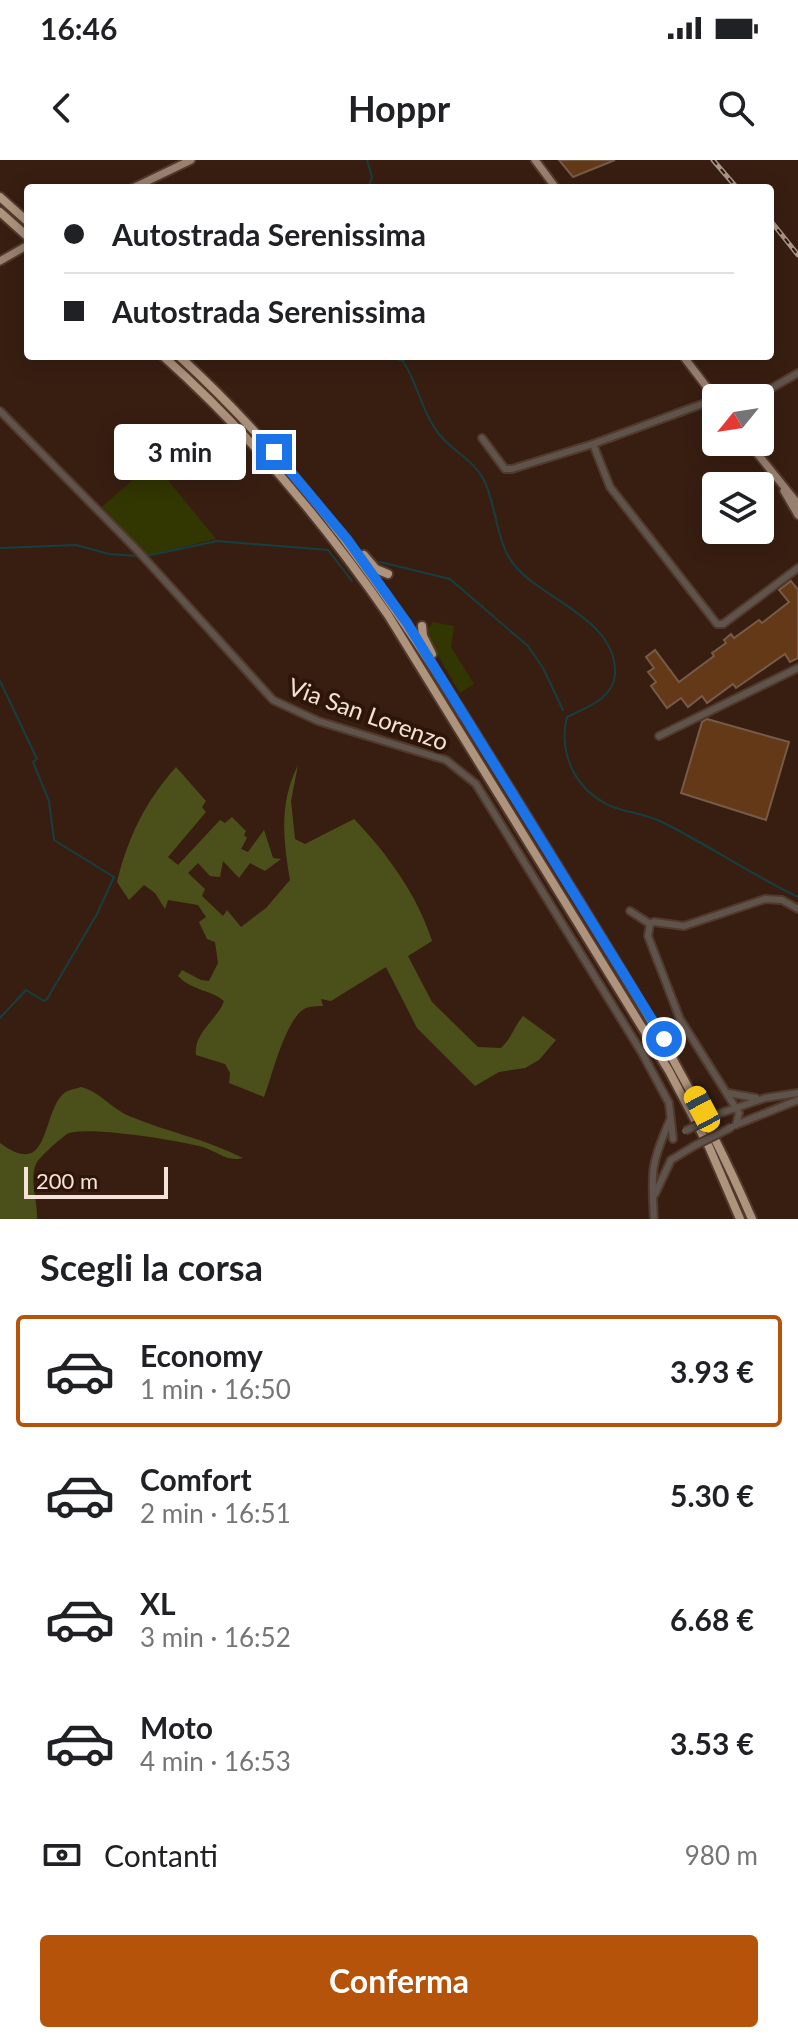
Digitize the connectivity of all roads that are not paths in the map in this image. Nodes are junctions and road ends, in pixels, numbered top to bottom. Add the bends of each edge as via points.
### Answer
1 (191, 160) edge
2 (535, 160) edge
3 (141, 184) edge
4 (553, 184) edge
5 (0, 197) edge
6 (0, 212) edge
7 (24, 218) edge
8 (24, 233) edge
9 (24, 248) edge
10 (0, 261) edge
11 (167, 360) edge
12 (183, 360) edge
13 (686, 360) edge
14 (798, 373) edge
15 (704, 384) edge
16 (774, 387) edge
17 (702, 404) edge
18 (0, 411) edge
19 (482, 438) dead end
20 (593, 444) junction
21 (759, 456) edge
22 (781, 485) junction
23 (798, 504) edge
24 (798, 515) edge
25 (347, 539) junction
26 (798, 568) edge
27 (388, 574) dead end
28 (422, 626) dead end
29 (798, 668) edge
30 (447, 687) junction
31 (659, 736) dead end
32 (798, 909) edge
33 (630, 911) dead end
34 (650, 924) junction
35 (725, 1091) junction
36 (798, 1093) edge
37 (765, 1098) junction
38 (798, 1100) edge
39 (735, 1106) junction
40 (723, 1112) junction
41 (670, 1120) junction
42 (734, 1126) junction
43 (677, 1135) junction
44 (657, 1146) junction
45 (674, 1158) junction
46 (653, 1205) junction
47 (654, 1219) edge
48 (740, 1219) edge
49 (752, 1219) edge

1 - 3 main road
2 - 4 main road
5 - 7 highway
6 - 8 highway
9 - 10 main road
11 - 48 highway via 286,482 388,615 669,1071
12 - 25 highway via 254,430
13 - 15 main road
14 - 16 street
17 - 20 street
18 - 41 street, Via San Lorenzo via 137,550 273,700 318,721 446,760 476,784 636,1042 669,1103
19 - 20 street via 505,469
20 - 26 street via 610,487 717,624
21 - 22 main road
22 - 23 main road
22 - 24 main road
25 - 27 highway
25 - 30 highway
28 - 30 highway
29 - 31 street
30 - 49 highway via 678,1062
32 - 34 street via 765,899 684,926
33 - 34 street
34 - 35 street via 651,946 680,1019
35 - 37 street
35 - 39 street
35 - 40 street
36 - 37 street
37 - 39 street
38 - 42 street
39 - 40 street
39 - 42 street via 739,1113
40 - 43 street, bridge
41 - 43 street, Via San Lorenzo
41 - 44 street
42 - 45 street, bridge
43 - 44 street
43 - 45 street, Via San Lorenzo
44 - 45 street via 661,1158
44 - 46 street
45 - 46 street
46 - 47 street

